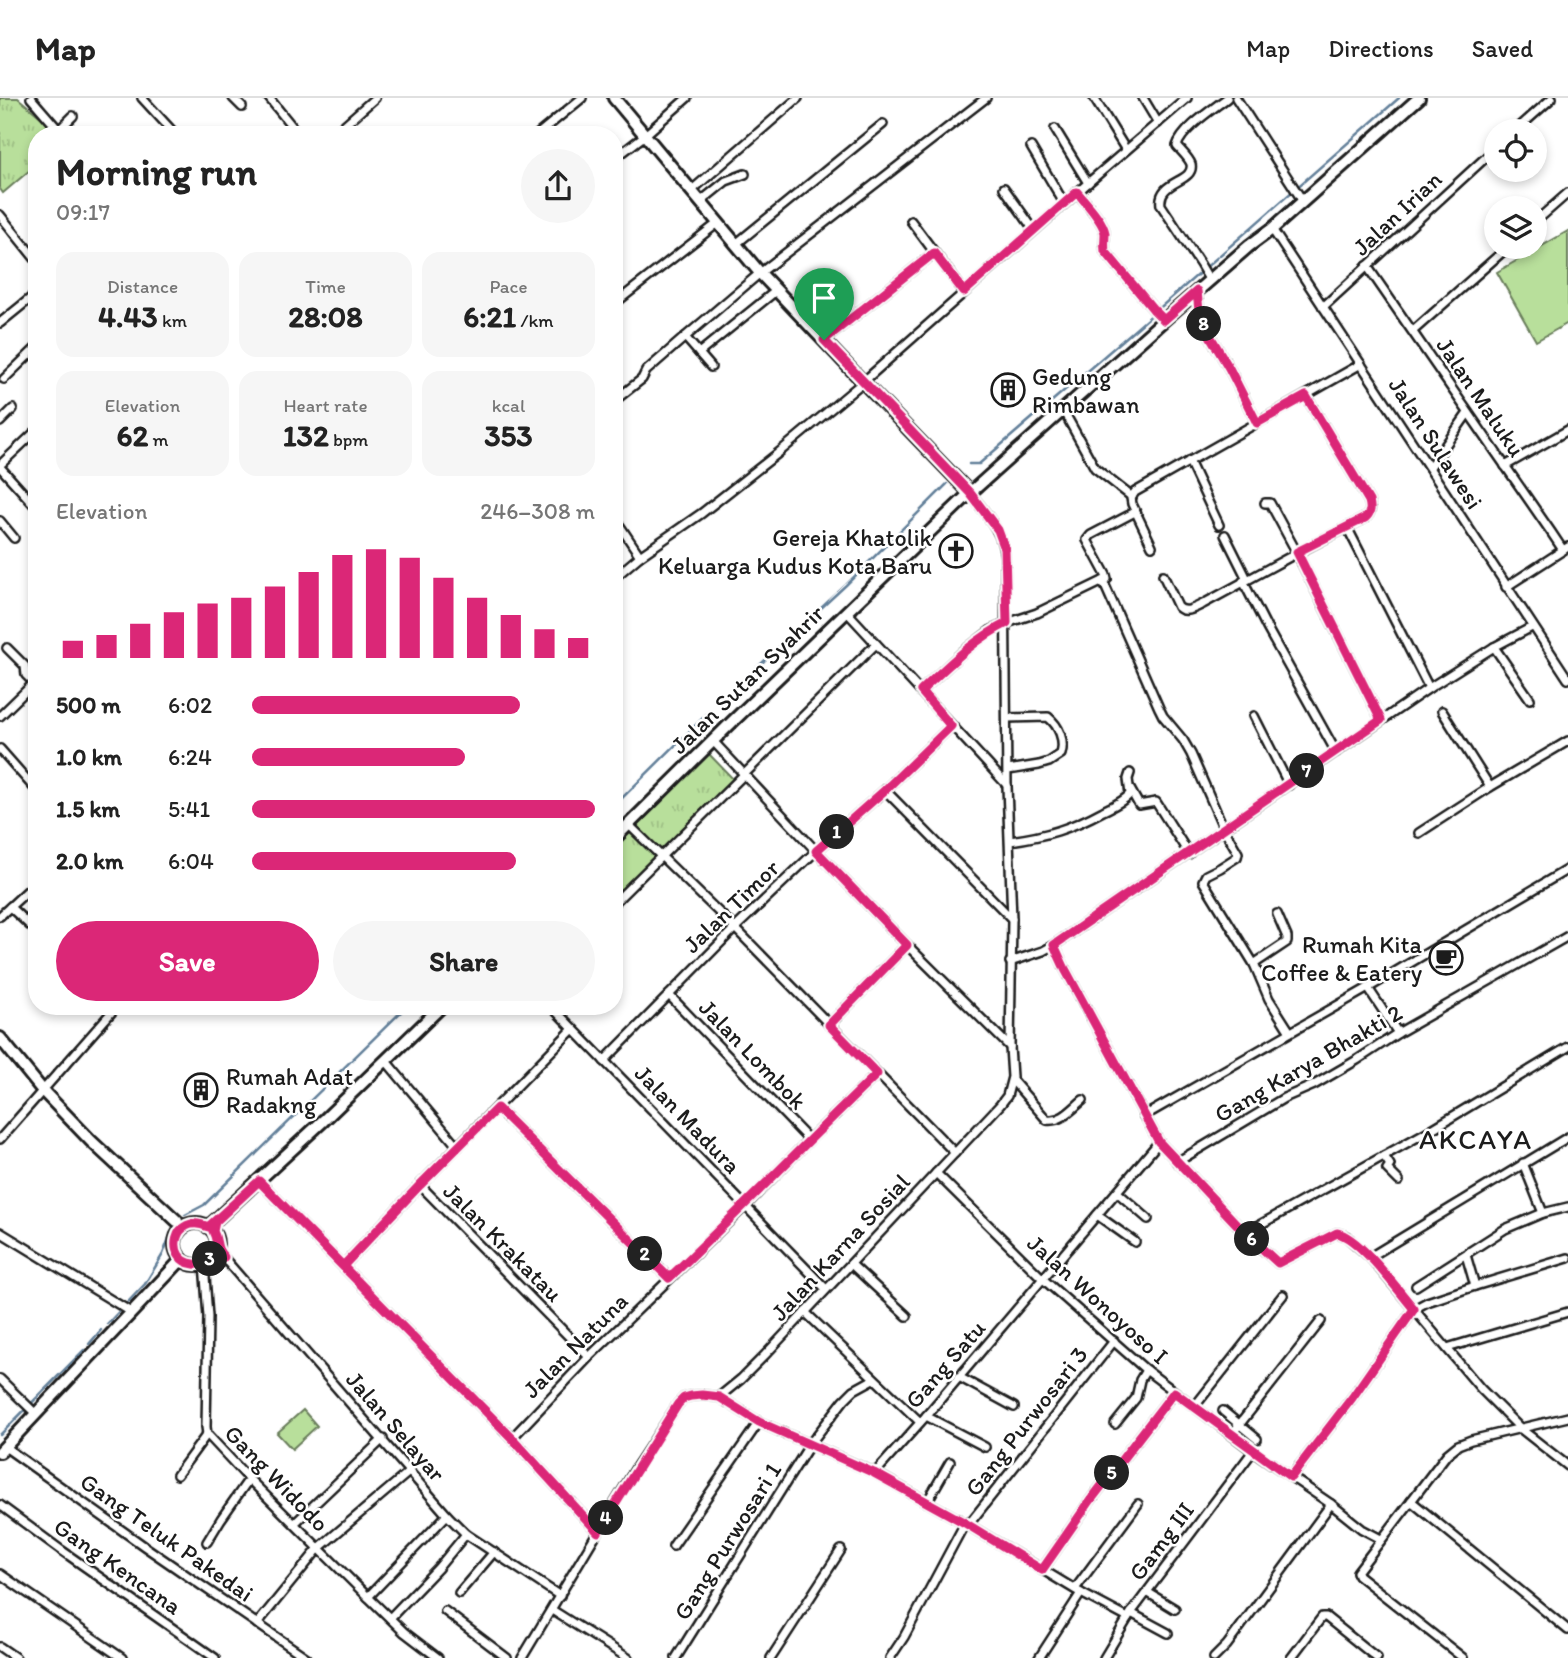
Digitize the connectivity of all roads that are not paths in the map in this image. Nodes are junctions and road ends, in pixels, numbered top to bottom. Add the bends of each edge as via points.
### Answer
1 (31, 98) edge
2 (142, 98) edge
3 (233, 98) edge
4 (270, 98) edge
5 (375, 98) edge
6 (582, 98) edge
7 (614, 98) edge
8 (687, 98) edge
9 (798, 98) edge
10 (986, 98) edge
11 (1094, 98) edge
12 (1143, 98) edge
13 (1187, 98) edge
14 (1227, 98) edge
15 (1236, 98) edge
16 (1419, 98) edge
17 (1552, 98) edge
18 (975, 101) edge
19 (242, 107) dead end
20 (73, 116) dead end
21 (1528, 119) edge
22 (1158, 123) junction
23 (883, 124) dead end
24 (56, 126) edge
25 (66, 126) edge
26 (168, 126) edge
27 (292, 126) edge
28 (342, 126) edge
29 (548, 126) edge
30 (1055, 129) dead end
31 (644, 136) junction
32 (1031, 147) dead end
33 (1126, 150) junction
34 (623, 152) edge
35 (1484, 159) edge
36 (745, 174) dead end
37 (1088, 183) junction
38 (1004, 188) dead end
39 (691, 191) junction
40 (1077, 192) junction
41 (1568, 193) edge
42 (1300, 196) junction
43 (700, 202) junction
44 (1064, 204) junction
45 (1547, 211) edge
46 (0, 215) edge
47 (911, 221) dead end
48 (718, 223) junction
49 (1272, 229) junction
50 (1034, 230) junction
51 (736, 244) junction
52 (28, 250) edge
53 (934, 253) junction
54 (1494, 259) edge
55 (1367, 266) junction
56 (760, 273) junction
57 (1209, 281) junction
58 (777, 290) junction
59 (1197, 291) junction
60 (964, 292) junction
61 (623, 297) edge
62 (28, 300) edge
63 (1323, 307) junction
64 (1164, 320) junction
65 (0, 323) edge
66 (1413, 331) junction
67 (685, 337) junction
68 (824, 340) junction
69 (699, 353) junction
70 (28, 356) edge
71 (1361, 364) junction
72 (711, 367) dead end
73 (4, 379) dead end
74 (863, 382) junction
75 (623, 394) edge
76 (1306, 396) junction
77 (13, 410) dead end
78 (1063, 410) junction
79 (1468, 413) junction
80 (0, 422) edge
81 (1257, 423) junction
82 (1568, 430) edge
83 (28, 439) edge
84 (1189, 461) junction
85 (0, 466) edge
86 (1505, 466) junction
87 (1430, 467) junction
88 (970, 493) junction
89 (1132, 497) junction
90 (28, 498) edge
91 (1265, 503) dead end
92 (1135, 512) junction
93 (0, 521) edge
94 (1219, 525) dead end
95 (1347, 527) junction
96 (623, 530) edge
97 (1225, 535) dead end
98 (14, 538) dead end
99 (1152, 546) dead end
100 (1565, 549) edge
101 (1297, 552) junction
102 (640, 556) junction
103 (623, 570) edge
104 (1163, 575) dead end
105 (1245, 580) junction
106 (1103, 581) junction
107 (1506, 587) junction
108 (846, 611) junction
109 (1007, 623) junction
110 (1532, 627) junction
111 (876, 644) junction
112 (7, 648) dead end
113 (1494, 648) junction
114 (28, 676) edge
115 (1568, 679) edge
116 (28, 688) edge
117 (1429, 688) junction
118 (921, 691) junction
119 (1530, 699) dead end
120 (1442, 711) dead end
121 (0, 716) edge
122 (1254, 716) dead end
123 (1007, 718) junction
124 (1381, 720) junction
125 (951, 726) junction
126 (1568, 740) edge
127 (713, 741) junction
128 (0, 749) edge
129 (1336, 752) junction
130 (1008, 770) junction
131 (1130, 773) dead end
132 (744, 774) junction
133 (28, 781) edge
134 (1289, 785) junction
135 (1007, 786) junction
136 (1490, 787) junction
137 (1130, 789) junction
138 (885, 790) junction
139 (629, 825) junction
140 (1224, 829) junction
141 (623, 831) edge
142 (1419, 833) dead end
143 (1010, 841) junction
144 (816, 851) junction
145 (1189, 854) junction
146 (660, 857) junction
147 (1568, 869) edge
148 (28, 890) edge
149 (623, 894) edge
150 (10, 907) junction
151 (1277, 914) dead end
152 (0, 916) edge
153 (1012, 919) junction
154 (28, 924) edge
155 (735, 928) junction
156 (1568, 936) edge
157 (907, 945) junction
158 (1054, 945) junction
159 (1010, 962) junction
160 (1254, 964) junction
161 (1368, 988) junction
162 (669, 995) junction
163 (109, 1015) edge
164 (433, 1015) edge
165 (560, 1015) edge
166 (829, 1025) junction
167 (573, 1029) junction
168 (1290, 1032) junction
169 (1398, 1033) junction
170 (0, 1038) edge
171 (1568, 1046) edge
172 (1010, 1047) junction
173 (386, 1061) junction
174 (604, 1061) junction
175 (877, 1074) junction
176 (1012, 1080) junction
177 (43, 1091) junction
178 (1083, 1100) dead end
179 (497, 1108) junction
180 (1144, 1116) junction
181 (0, 1139) edge
182 (809, 1140) junction
183 (1567, 1141) edge
184 (1159, 1142) junction
185 (458, 1147) junction
186 (955, 1153) junction
187 (1384, 1156) junction
188 (1177, 1162) junction
189 (1523, 1163) junction
190 (936, 1173) junction
191 (259, 1181) junction
192 (1399, 1181) dead end
193 (420, 1185) junction
194 (1117, 1192) junction
195 (745, 1206) junction
196 (1568, 1207) edge
197 (1543, 1213) junction
198 (1097, 1215) junction
199 (1148, 1219) dead end
200 (182, 1226) junction
201 (212, 1227) junction
202 (0, 1232) edge
203 (1245, 1233) junction
204 (1135, 1242) dead end
205 (218, 1254) junction
206 (1466, 1255) junction
207 (1370, 1257) junction
208 (1568, 1258) edge
209 (179, 1259) junction
210 (851, 1264) junction
211 (343, 1266) junction
212 (203, 1267) junction
213 (669, 1278) junction
214 (1043, 1279) junction
215 (1416, 1286) dead end
216 (1475, 1286) junction
217 (826, 1290) junction
218 (1283, 1295) dead end
219 (1414, 1309) junction
220 (130, 1312) junction
221 (805, 1312) junction
222 (1568, 1312) edge
223 (907, 1316) dead end
224 (1321, 1321) dead end
225 (1114, 1341) junction
226 (1447, 1348) junction
227 (589, 1357) junction
228 (1146, 1370) junction
229 (959, 1377) junction
230 (0, 1379) edge
231 (874, 1379) junction
232 (1174, 1392) junction
233 (719, 1397) junction
234 (1195, 1406) junction
235 (1014, 1407) dead end
236 (1223, 1411) dead end
237 (36, 1414) junction
238 (1568, 1417) edge
239 (923, 1419) junction
240 (759, 1422) junction
241 (1115, 1424) dead end
242 (1240, 1425) junction
243 (1521, 1429) junction
244 (207, 1433) junction
245 (1232, 1434) junction
246 (512, 1438) junction
247 (383, 1439) junction
248 (1257, 1439) dead end
249 (810, 1444) junction
250 (985, 1447) dead end
251 (3, 1450) edge
252 (1254, 1451) junction
253 (950, 1462) dead end
254 (1568, 1465) edge
255 (410, 1471) junction
256 (874, 1473) junction
257 (177, 1475) dead end
258 (1291, 1477) junction
259 (249, 1479) junction
260 (1411, 1501) junction
261 (927, 1502) junction
262 (1138, 1504) dead end
263 (1331, 1504) junction
264 (0, 1505) edge
265 (447, 1515) junction
266 (295, 1523) junction
267 (967, 1524) junction
268 (598, 1532) junction
269 (466, 1534) junction
270 (1381, 1539) junction
271 (207, 1542) dead end
272 (673, 1546) dead end
273 (319, 1548) junction
274 (841, 1550) dead end
275 (494, 1552) junction
276 (1042, 1570) junction
277 (0, 1574) edge
278 (1078, 1591) junction
279 (1147, 1592) junction
280 (459, 1593) dead end
281 (560, 1596) junction
282 (368, 1597) junction
283 (1175, 1609) dead end
284 (552, 1610) junction
285 (445, 1612) dead end
286 (1130, 1616) junction
287 (390, 1618) junction
288 (257, 1624) junction
289 (1568, 1630) edge
290 (1168, 1633) dead end
291 (0, 1647) edge
292 (16, 1658) edge
293 (122, 1658) edge
294 (215, 1658) edge
295 (307, 1658) edge
296 (438, 1658) edge
297 (508, 1658) edge
298 (522, 1658) edge
299 (628, 1658) edge
300 (676, 1658) edge
301 (772, 1658) edge
302 (890, 1658) edge
303 (1039, 1658) edge
304 (1104, 1658) edge
305 (1214, 1658) edge
306 (1291, 1658) edge
307 (1377, 1658) edge
308 (1463, 1658) edge

1 - 24 street
2 - 26 street
3 - 19 street
4 - 27 street
5 - 28 street
6 - 29 street
7 - 31 street
8 - 31 street
9 - 39 street
10 - 18 street
11 - 33 street
12 - 22 street
13 - 22 street
14 - 57 street via 1179,140 1177,146 1191,167 1160,198
15 - 42 street
16 - 42 street, Jalan Sutan Syahrir
17 - 21 street
18 - 56 street
20 - 25 street
22 - 33 street
23 - 51 street
30 - 37 street
31 - 34 street
31 - 39 street
32 - 44 street
33 - 37 street
35 - 55 street, Jalan Irian
36 - 43 street via 726,181
37 - 40 street
38 - 50 street
39 - 43 street
40 - 44 street
40 - 64 street via 1102,226 1105,251
41 - 45 street
42 - 49 street, Jalan Sutan Syahrir
43 - 48 street
44 - 50 street
46 - 52 street
47 - 53 street
48 - 51 street
48 - 61 street
49 - 57 street, Jalan Sutan Syahrir
49 - 63 street, Jalan Sulawesi
50 - 60 street
51 - 56 street
53 - 60 street
53 - 68 street
54 - 66 street
55 - 63 street, Jalan Irian
55 - 66 street, Jalan Maluku
56 - 58 street
56 - 67 street
57 - 59 street, Jalan Sutan Syahrir
58 - 68 street
58 - 69 street
59 - 64 street, Jalan Sutan Syahrir
59 - 81 street via 1206,329
60 - 74 street
62 - 65 street
63 - 71 street, Jalan Sulawesi
64 - 78 street, Jalan Sutan Syahrir
66 - 79 street, Jalan Maluku
67 - 69 street
67 - 75 street
68 - 74 street
69 - 72 street
70 - 73 street
71 - 76 street
71 - 87 street, Jalan Sulawesi
74 - 88 street
74 - 102 street via 702,513
76 - 81 street
76 - 95 street via 1369,501 1369,514
77 - 80 street
78 - 88 street, Jalan Sutan Syahrir
78 - 89 street via 1095,468
79 - 86 street, Jalan Maluku
79 - 87 street
81 - 84 street
82 - 86 street
83 - 85 street
84 - 89 street
84 - 94 street
85 - 90 street
86 - 100 street, Jalan Maluku
87 - 107 street, Jalan Sulawesi
88 - 108 street, Jalan Sutan Syahrir
88 - 109 street via 1003,542
89 - 92 street
91 - 101 street via 1270,503
92 - 99 street
92 - 106 street via 1088,538 1106,575
93 - 98 street
95 - 101 street
95 - 117 street
96 - 102 street
97 - 105 street
100 - 107 street
101 - 105 street
101 - 124 street
102 - 103 street
104 - 105 street via 1183,611
105 - 129 street
106 - 109 street
106 - 140 street via 1159,708 1191,754
107 - 110 street, Jalan Sulawesi
108 - 111 street
108 - 127 street, Jalan Sutan Syahrir
109 - 118 street via 975,641
109 - 123 street
110 - 113 street
110 - 115 street, Jalan Sulawesi
111 - 118 street
111 - 132 street
112 - 114 street via 25,666
113 - 117 street
113 - 119 street
116 - 121 street
117 - 124 street
118 - 125 street
120 - 136 street
122 - 134 street
123 - 130 street
123 - 130 street via 1048,717 1063,746 1061,754 1049,762
124 - 129 street
125 - 135 street
125 - 138 street, Jalan Timor
126 - 136 street
127 - 132 street
127 - 139 street, Jalan Sutan Syahrir
128 - 133 street
129 - 134 street
130 - 135 street
131 - 137 street
132 - 144 street
132 - 146 street
134 - 140 street
135 - 143 street
136 - 142 street
137 - 143 street via 1124,800 1077,825
137 - 145 street via 1139,804 1156,802
138 - 144 street, Jalan Timor
138 - 153 street
139 - 141 street, Jalan Sutan Syahrir
139 - 146 street
140 - 145 street
140 - 160 street via 1237,857 1203,881
143 - 153 street
144 - 155 street, Jalan Timor
144 - 157 street
145 - 158 street
146 - 149 street
146 - 155 street
147 - 161 street
148 - 150 street
150 - 152 street
150 - 154 street
151 - 160 street via 1287,942
153 - 159 street
155 - 162 street, Jalan Timor
155 - 166 street
156 - 169 street, Gang Karya Bhakti 2
157 - 166 street
157 - 172 street
158 - 159 street
158 - 180 street
159 - 172 street
160 - 168 street
161 - 168 street
161 - 169 street
162 - 174 street, Jalan Timor
162 - 182 street, Jalan Lombok
163 - 177 street
164 - 173 street
165 - 167 street, Jalan Madura
166 - 175 street
167 - 174 street, Jalan Madura
167 - 179 street
168 - 180 street
169 - 188 street, Gang Karya Bhakti 2
170 - 177 street
171 - 187 street
172 - 176 street
173 - 185 street
173 - 191 street
174 - 195 street, Jalan Madura
175 - 182 street, Jalan Natuna
175 - 186 street
176 - 178 street via 1047,1120 1061,1118
176 - 186 street, Jalan Karna Sosial via 1000,1105
177 - 181 street
177 - 200 street
179 - 185 street
179 - 213 street
180 - 184 street
182 - 195 street, Jalan Natuna
183 - 189 street
184 - 188 street
184 - 194 street, Gang Satu
185 - 193 street
186 - 190 street, Jalan Karna Sosial
187 - 192 street via 1391,1165 1387,1169
187 - 203 street
188 - 203 street
189 - 197 street
189 - 207 street
190 - 210 street, Jalan Karna Sosial
190 - 214 street, Jalan Wonoyoso I
191 - 201 street
191 - 211 street
193 - 211 street
193 - 227 street, Jalan Krakatau
194 - 198 street, Gang Satu
194 - 199 street
195 - 213 street, Jalan Natuna
195 - 217 street, Jalan Madura
196 - 197 street
197 - 206 street via 1504,1229
198 - 204 street
198 - 214 street, Gang Satu
200 - 201 street
200 - 209 street via 175,1242
201 - 205 street
202 - 220 street
203 - 207 street via 1276,1263 1339,1233
205 - 212 street
205 - 247 street, Jalan Selayar
206 - 215 street
206 - 216 street
207 - 219 street
208 - 216 street
209 - 212 street
209 - 220 street
210 - 217 street, Jalan Karna Sosial
210 - 223 street
211 - 246 street
212 - 244 street, Gang Widodo via 208,1317
213 - 227 street, Jalan Natuna
214 - 225 street, Jalan Wonoyoso I
214 - 229 street, Gang Satu
216 - 219 street
217 - 221 street, Jalan Karna Sosial
218 - 234 street
219 - 226 street
219 - 258 street
220 - 237 street
221 - 231 street
221 - 233 street, Jalan Karna Sosial
222 - 226 street
224 - 242 street
225 - 228 street, Jalan Wonoyoso I
225 - 267 street, Gang Purwosari 3
226 - 243 street
227 - 246 street, Jalan Natuna
228 - 232 street, Jalan Wonoyoso I
228 - 241 street via 1137,1396
229 - 235 street
229 - 239 street, Gang Satu
230 - 237 street
231 - 239 street
231 - 249 street, Gang Purwosari 1 via 844,1400
232 - 234 street, Jalan Wonoyoso I
232 - 276 street
233 - 240 street
233 - 268 street via 691,1396 678,1404
234 - 245 street, Jalan Wonoyoso I
236 - 242 street
237 - 251 street
238 - 243 street
239 - 250 street
239 - 256 street, Gang Satu
240 - 249 street
240 - 272 street
242 - 245 street
242 - 248 street
243 - 254 street
243 - 260 street via 1458,1446
244 - 257 street
244 - 259 street, Gang Widodo
245 - 252 street, Jalan Wonoyoso I
246 - 268 street
247 - 255 street, Jalan Selayar
247 - 266 street
249 - 256 street
249 - 300 street, Gang Purwosari 1
251 - 288 street, Gang Teluk Pakedai
252 - 258 street, Jalan Wonoyoso I
252 - 279 street, Gamg III
253 - 261 street
255 - 265 street, Jalan Selayar
255 - 273 street
256 - 261 street
258 - 263 street, Jalan Wonoyoso I
259 - 266 street, Gang Widodo
259 - 271 street
260 - 270 street
260 - 289 street
261 - 267 street
262 - 278 street
263 - 270 street, Jalan Wonoyoso I via 1362,1530
263 - 305 street
264 - 294 street, Gang Kencana
265 - 269 street, Jalan Selayar
265 - 282 street
266 - 273 street, Gang Widodo
267 - 276 street
267 - 302 street, Gang Purwosari 3
268 - 281 street
269 - 275 street, Jalan Selayar
269 - 287 street
270 - 308 street via 1358,1575
273 - 282 street, Gang Widodo
273 - 288 street
274 - 301 street
275 - 280 street
275 - 281 street, Jalan Selayar
276 - 278 street
277 - 293 street
278 - 286 street
278 - 303 street
279 - 283 street
279 - 286 street, Gamg III
281 - 284 street
282 - 287 street, Gang Widodo
284 - 298 street
284 - 299 street
285 - 297 street
286 - 290 street
286 - 304 street, Gamg III
287 - 296 street, Gang Widodo
288 - 295 street, Gang Teluk Pakedai
291 - 292 street
306 - 307 street via 1324,1617

